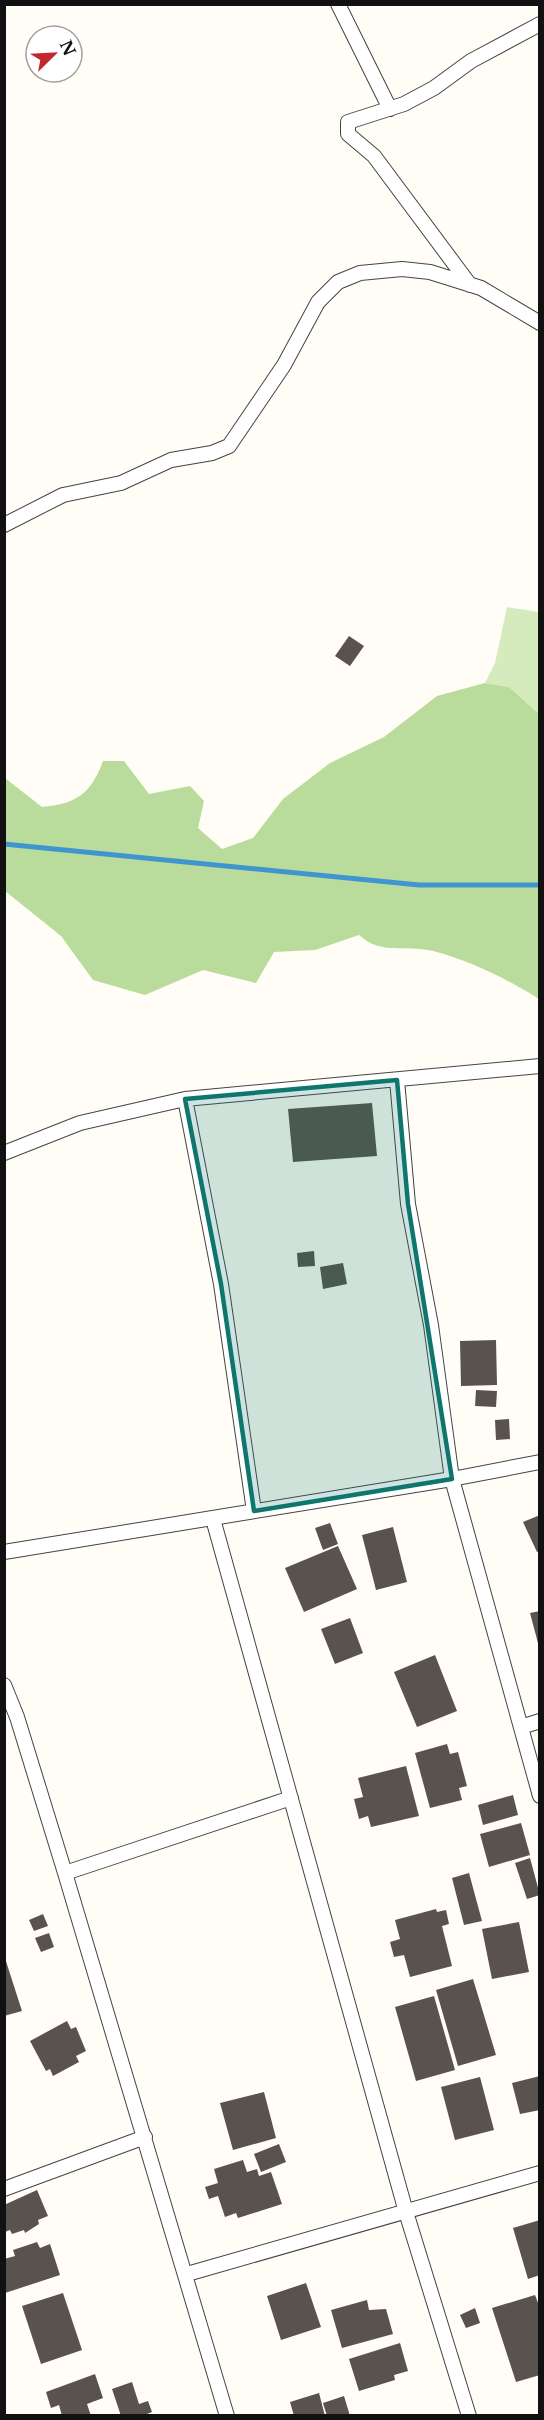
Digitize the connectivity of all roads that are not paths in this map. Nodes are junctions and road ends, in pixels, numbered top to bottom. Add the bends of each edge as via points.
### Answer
1 (338, 4) edge
2 (540, 24) edge
3 (390, 109) junction
4 (470, 285) junction
5 (540, 323) edge
6 (4, 525) edge
7 (540, 1066) edge
8 (397, 1080) junction
9 (185, 1099) junction
10 (4, 1153) edge
11 (540, 1461) edge
12 (452, 1479) junction
13 (254, 1511) junction
14 (213, 1519) junction
15 (4, 1552) edge
16 (4, 1685) edge
17 (540, 1721) edge
18 (521, 1726) junction
19 (540, 1796) edge
20 (291, 1798) junction
21 (65, 1874) junction
22 (145, 2137) junction
23 (540, 2173) edge
24 (4, 2189) edge
25 (405, 2212) junction
26 (187, 2274) junction
27 (227, 2415) edge
28 (469, 2415) edge

1 - 3 street
2 - 3 street via 471,61 434,88
3 - 4 street via 348,122 348,134 374,156
4 - 5 street
4 - 6 street via 430,272 402,269 360,273 338,282 318,302 284,365 229,446 171,460 121,483 63,495
7 - 8 street
8 - 9 street
8 - 12 street via 408,1204 431,1325
9 - 10 street via 80,1124
9 - 13 street via 221,1284
11 - 12 street
12 - 13 street
12 - 18 street
13 - 14 street
14 - 15 street
14 - 20 street
16 - 21 street
17 - 18 street
18 - 19 street
20 - 21 street
20 - 25 street
21 - 22 street
22 - 24 street
22 - 26 street
23 - 25 street
25 - 26 street
25 - 28 street
26 - 27 street

